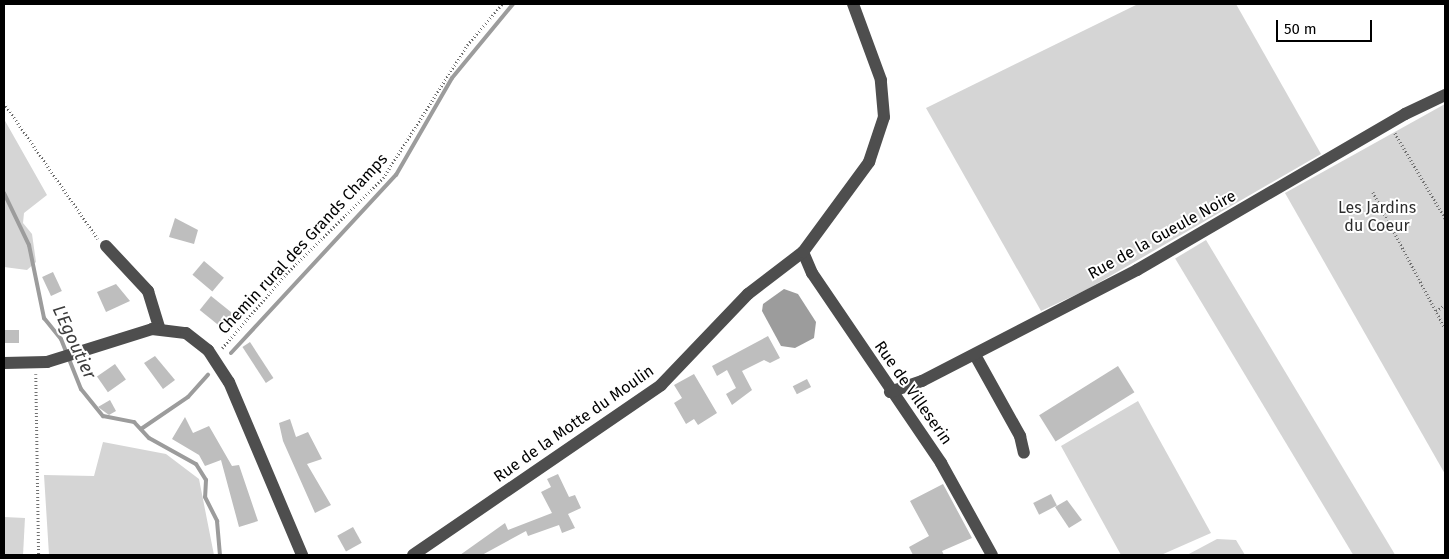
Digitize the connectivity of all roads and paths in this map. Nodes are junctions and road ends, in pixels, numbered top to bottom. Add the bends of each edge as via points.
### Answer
1 (502, 4) edge
2 (853, 4) edge
3 (1445, 96) edge
4 (4, 103) edge
5 (1395, 133) dead end
6 (1372, 192) dead end
7 (1445, 218) edge
8 (106, 246) joint
9 (803, 252) junction
10 (1445, 306) edge
11 (1436, 311) junction
12 (159, 328) junction
13 (1445, 328) edge
14 (220, 350) dead end
15 (975, 354) junction
16 (4, 363) edge
17 (36, 370) dead end
18 (890, 392) junction
19 (1024, 453) dead end
20 (39, 555) edge
21 (302, 555) edge
22 (413, 555) edge
23 (992, 555) edge

1 - 14 path, Chemin rural des Grands Champs via 467,45 383,178 286,274
2 - 9 street, Rue de la Motte du Moulin via 881,80 884,117 869,162
3 - 15 street, Rue de la Gueule Noire via 1405,114 1137,270
4 - 8 path via 94,236
5 - 7 path
6 - 11 path
8 - 12 street via 148,291
9 - 18 street, Rue de Villeserin via 812,273
9 - 22 street, Rue de la Motte du Moulin via 748,294 661,385
10 - 11 path
11 - 13 path
12 - 16 street via 60,359
12 - 21 street via 186,333 218,362
15 - 18 street, Rue de la Gueule Noire via 907,388
15 - 19 street via 1020,436
17 - 20 path
18 - 23 street, Rue de Villeserin via 941,463

